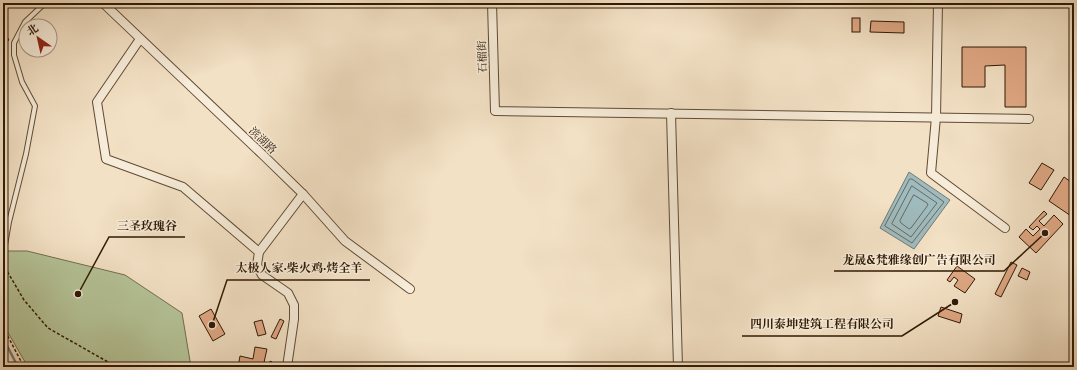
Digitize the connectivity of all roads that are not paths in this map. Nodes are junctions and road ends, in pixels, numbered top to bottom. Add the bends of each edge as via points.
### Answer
1 (45, 3) edge
2 (103, 3) edge
3 (492, 3) edge
4 (938, 3) edge
5 (140, 39) junction
6 (671, 113) junction
7 (936, 117) junction
8 (1029, 119) dead end
9 (303, 194) junction
10 (1005, 228) dead end
11 (4, 251) road end
12 (259, 252) junction
13 (410, 289) dead end
14 (287, 367) edge
15 (678, 367) edge

1 - 11 lane via 25,22 14,43 14,55 22,82 35,106 26,154 8,222
2 - 5 street, 滨湖路
3 - 6 street, 石榴街 via 495,110
4 - 7 street
5 - 9 street, 滨湖路
5 - 12 street via 97,102 106,158 183,187
6 - 7 street
6 - 15 street
7 - 8 street
7 - 10 street via 931,173
9 - 12 street
9 - 13 street, 滨湖路 via 345,241
12 - 14 street via 257,265 262,275 288,293 294,305

